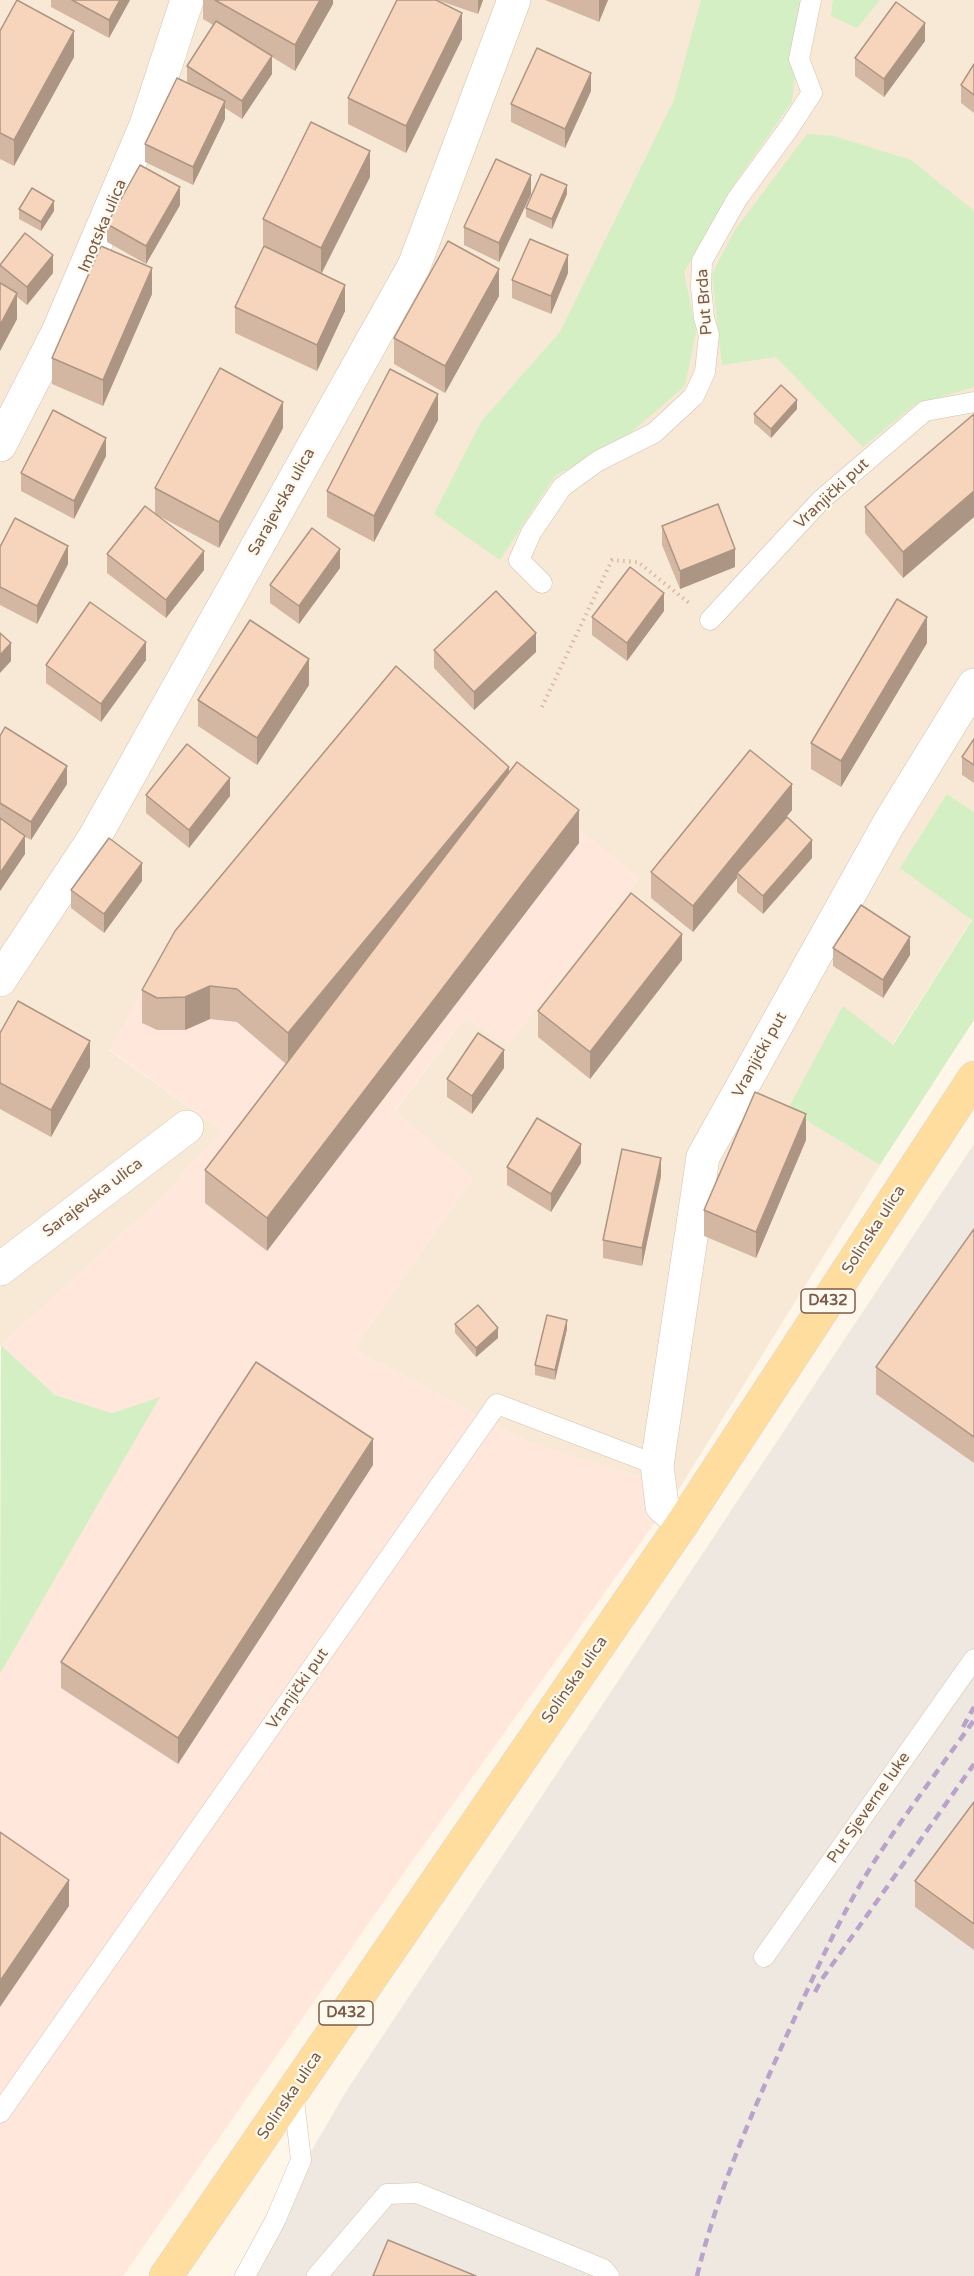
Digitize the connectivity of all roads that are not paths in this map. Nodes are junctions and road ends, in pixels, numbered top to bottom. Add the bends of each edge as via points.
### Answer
1 (188, 0) edge
2 (514, 0) edge
3 (811, 0) edge
4 (974, 402) edge
5 (0, 445) edge
6 (542, 583) dead end
7 (710, 620) road end
8 (974, 685) edge
9 (0, 980) edge
10 (974, 1077) edge
11 (187, 1127) dead end
12 (0, 1269) edge
13 (657, 1465) junction
14 (682, 1524) junction
15 (974, 1659) edge
16 (764, 1957) dead end
17 (293, 2091) junction
18 (0, 2113) edge
19 (166, 2276) edge
20 (245, 2276) edge
21 (317, 2276) edge
22 (609, 2276) edge

1 - 5 street, Imotska ulica via 136,147 58,332
2 - 9 street, Sarajevska ulica via 414,266 93,840
3 - 6 lane, Put Brda via 799,59 812,93 737,199 702,261 701,287 709,335 705,372 694,396 654,433 598,461 562,487 531,533 519,560
4 - 7 lane, Vranjički put via 925,411 821,500
8 - 13 street, Vranjički put via 888,825 703,1157
10 - 14 main road, Solinska ulica / D432
11 - 12 street, Sarajevska ulica
13 - 14 street, Vranjički put via 662,1506
13 - 18 lane, Vranjički put via 497,1404
14 - 17 main road, Solinska ulica / D432
15 - 16 lane, Put Sjeverne luke
17 - 19 main road, Solinska ulica / D432
17 - 20 lane via 301,2160 275,2221
21 - 22 lane via 387,2194 417,2193 603,2268

